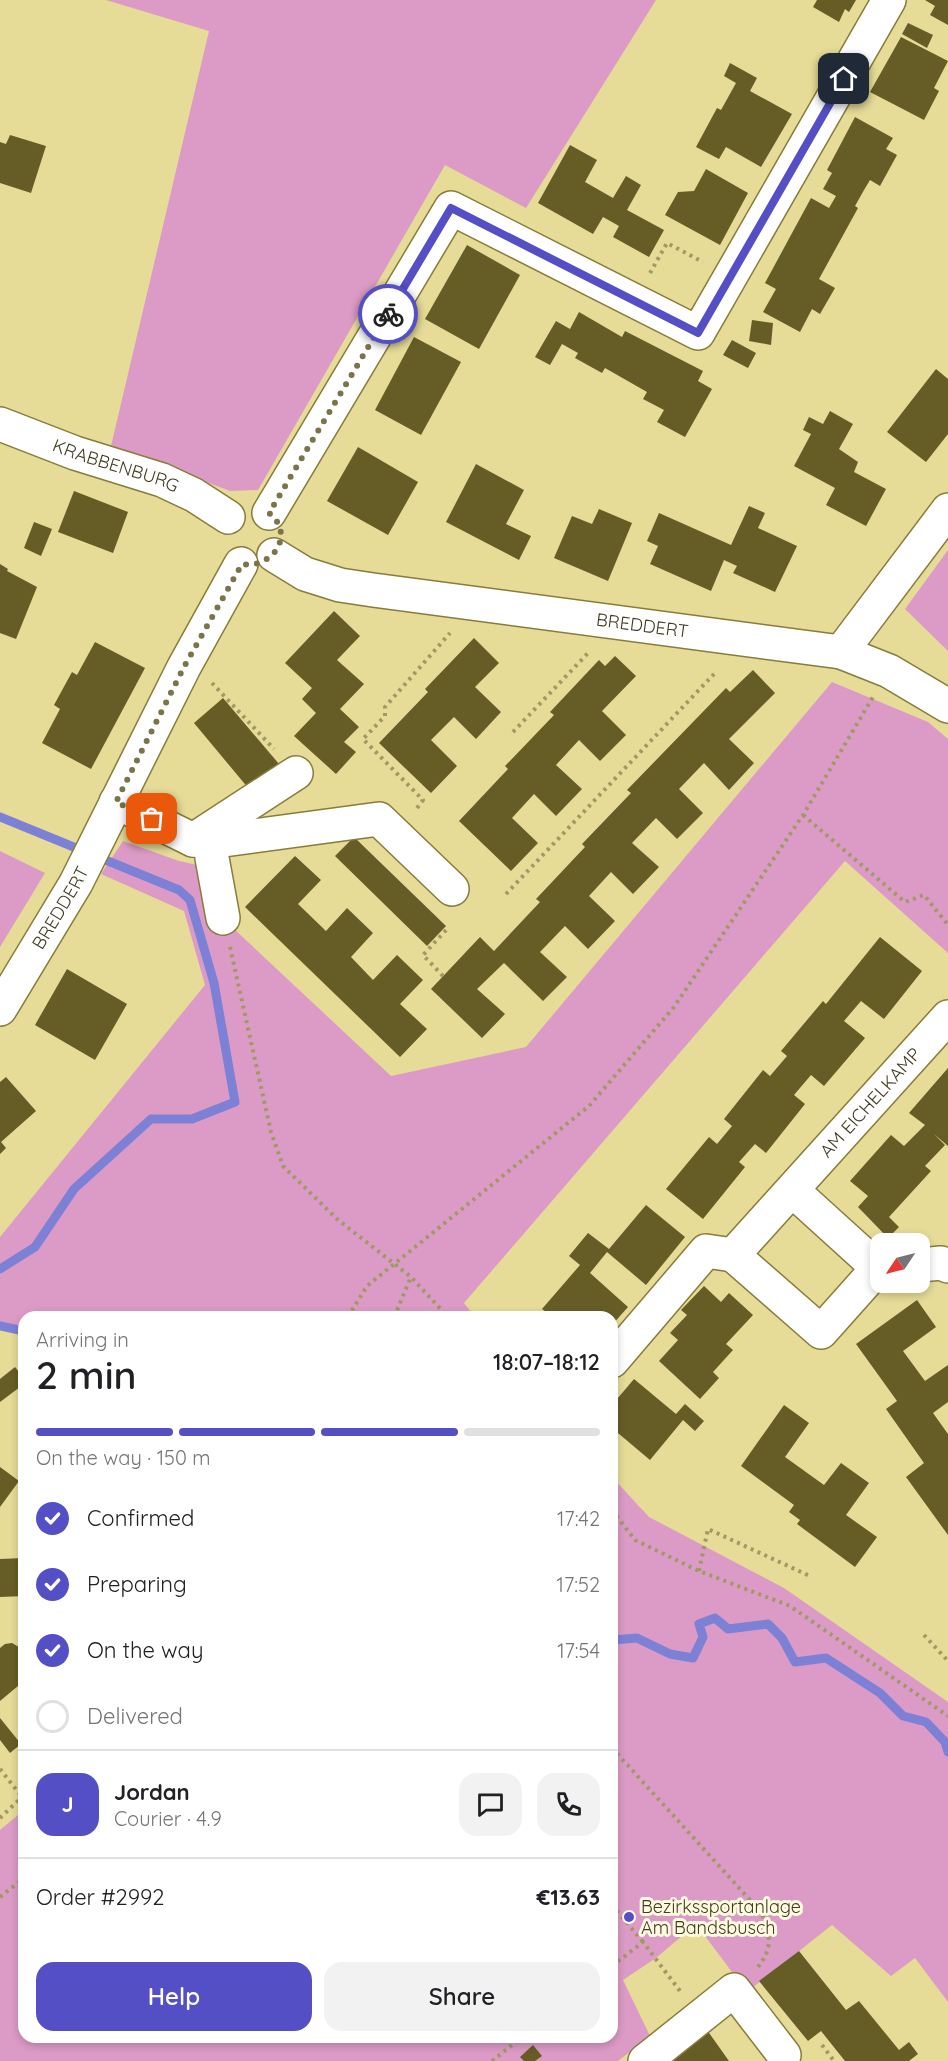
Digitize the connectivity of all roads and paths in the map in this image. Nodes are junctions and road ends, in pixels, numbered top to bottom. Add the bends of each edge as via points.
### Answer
1 (889, 0) edge
2 (730, 276) junction
3 (635, 301) junction
4 (0, 424) edge
5 (948, 510) edge
6 (269, 513) junction
7 (228, 517) junction
8 (274, 555) junction
9 (242, 564) junction
10 (457, 625) dead end
11 (595, 645) dead end
12 (841, 652) junction
13 (714, 674) dead end
14 (211, 682) dead end
15 (876, 692) dead end
16 (948, 706) edge
17 (513, 732) dead end
18 (296, 773) joint
19 (116, 802) junction
20 (417, 808) dead end
21 (803, 815) junction
22 (202, 841) junction
23 (452, 889) dead end
24 (506, 894) dead end
25 (223, 918) joint
26 (948, 925) edge
27 (448, 928) dead end
28 (443, 976) dead end
29 (0, 1009) edge
30 (948, 1017) edge
31 (792, 1190) junction
32 (733, 1255) junction
33 (870, 1260) edge
34 (395, 1263) junction
35 (930, 1264) edge
36 (948, 1266) edge
37 (411, 1276) junction
38 (870, 1278) edge
39 (352, 1311) edge
40 (396, 1311) edge
41 (443, 1311) edge
42 (618, 1353) edge
43 (618, 1518) edge
44 (699, 1570) junction
45 (812, 1577) dead end
46 (924, 1635) dead end
47 (948, 1661) edge
48 (948, 1716) edge
49 (618, 1755) edge
50 (0, 1769) edge
51 (18, 1791) edge
52 (18, 1802) edge
53 (0, 1818) edge
54 (18, 1883) edge
55 (0, 1897) edge
56 (618, 1912) edge
57 (643, 1942) junction
58 (618, 1961) edge
59 (734, 1990) junction
60 (700, 2017) junction
61 (514, 2043) edge
62 (822, 2045) dead end
63 (784, 2055) dead end
64 (492, 2061) edge
65 (645, 2061) edge
66 (834, 2061) edge

1 - 2 street
2 - 3 street via 698,333
2 - 3 path via 667,243
3 - 6 street via 451,208
4 - 7 street, KRABBENBURG via 162,480
5 - 12 street
6 - 7 street via 248,506
6 - 8 street via 281,536
7 - 9 street via 222,542 226,552
8 - 9 street via 259,564
8 - 12 street, BREDDERT via 305,574 340,585
9 - 19 street, BREDDERT via 184,667
10 - 20 path via 385,707 385,716 363,739 423,800
11 - 17 path
12 - 16 street via 889,671
13 - 24 path
14 - 18 path
15 - 21 path
18 - 22 street
19 - 22 street
19 - 29 street, BREDDERT via 76,883
21 - 26 path via 905,902 924,895
21 - 34 path via 674,1007 589,1106
22 - 23 street via 379,819
22 - 25 street via 212,858
25 - 34 path via 271,1132 284,1166 336,1218
27 - 28 path via 423,955
30 - 31 street, AM EICHELKAMP
31 - 32 street, AM EICHELKAMP
31 - 33 street
32 - 38 street via 820,1332
32 - 42 street via 706,1251
34 - 37 path
34 - 39 path via 367,1286
35 - 36 street
37 - 40 path
37 - 41 path
43 - 44 path via 635,1540
44 - 45 path via 708,1529
44 - 48 path via 790,1606
46 - 47 path
49 - 59 path via 760,1911 770,1930 768,1952 759,1967
50 - 51 path
52 - 53 path
54 - 55 path
56 - 57 path
57 - 58 path
57 - 60 path
59 - 60 street
59 - 63 street
60 - 65 street
61 - 64 path
62 - 66 path

